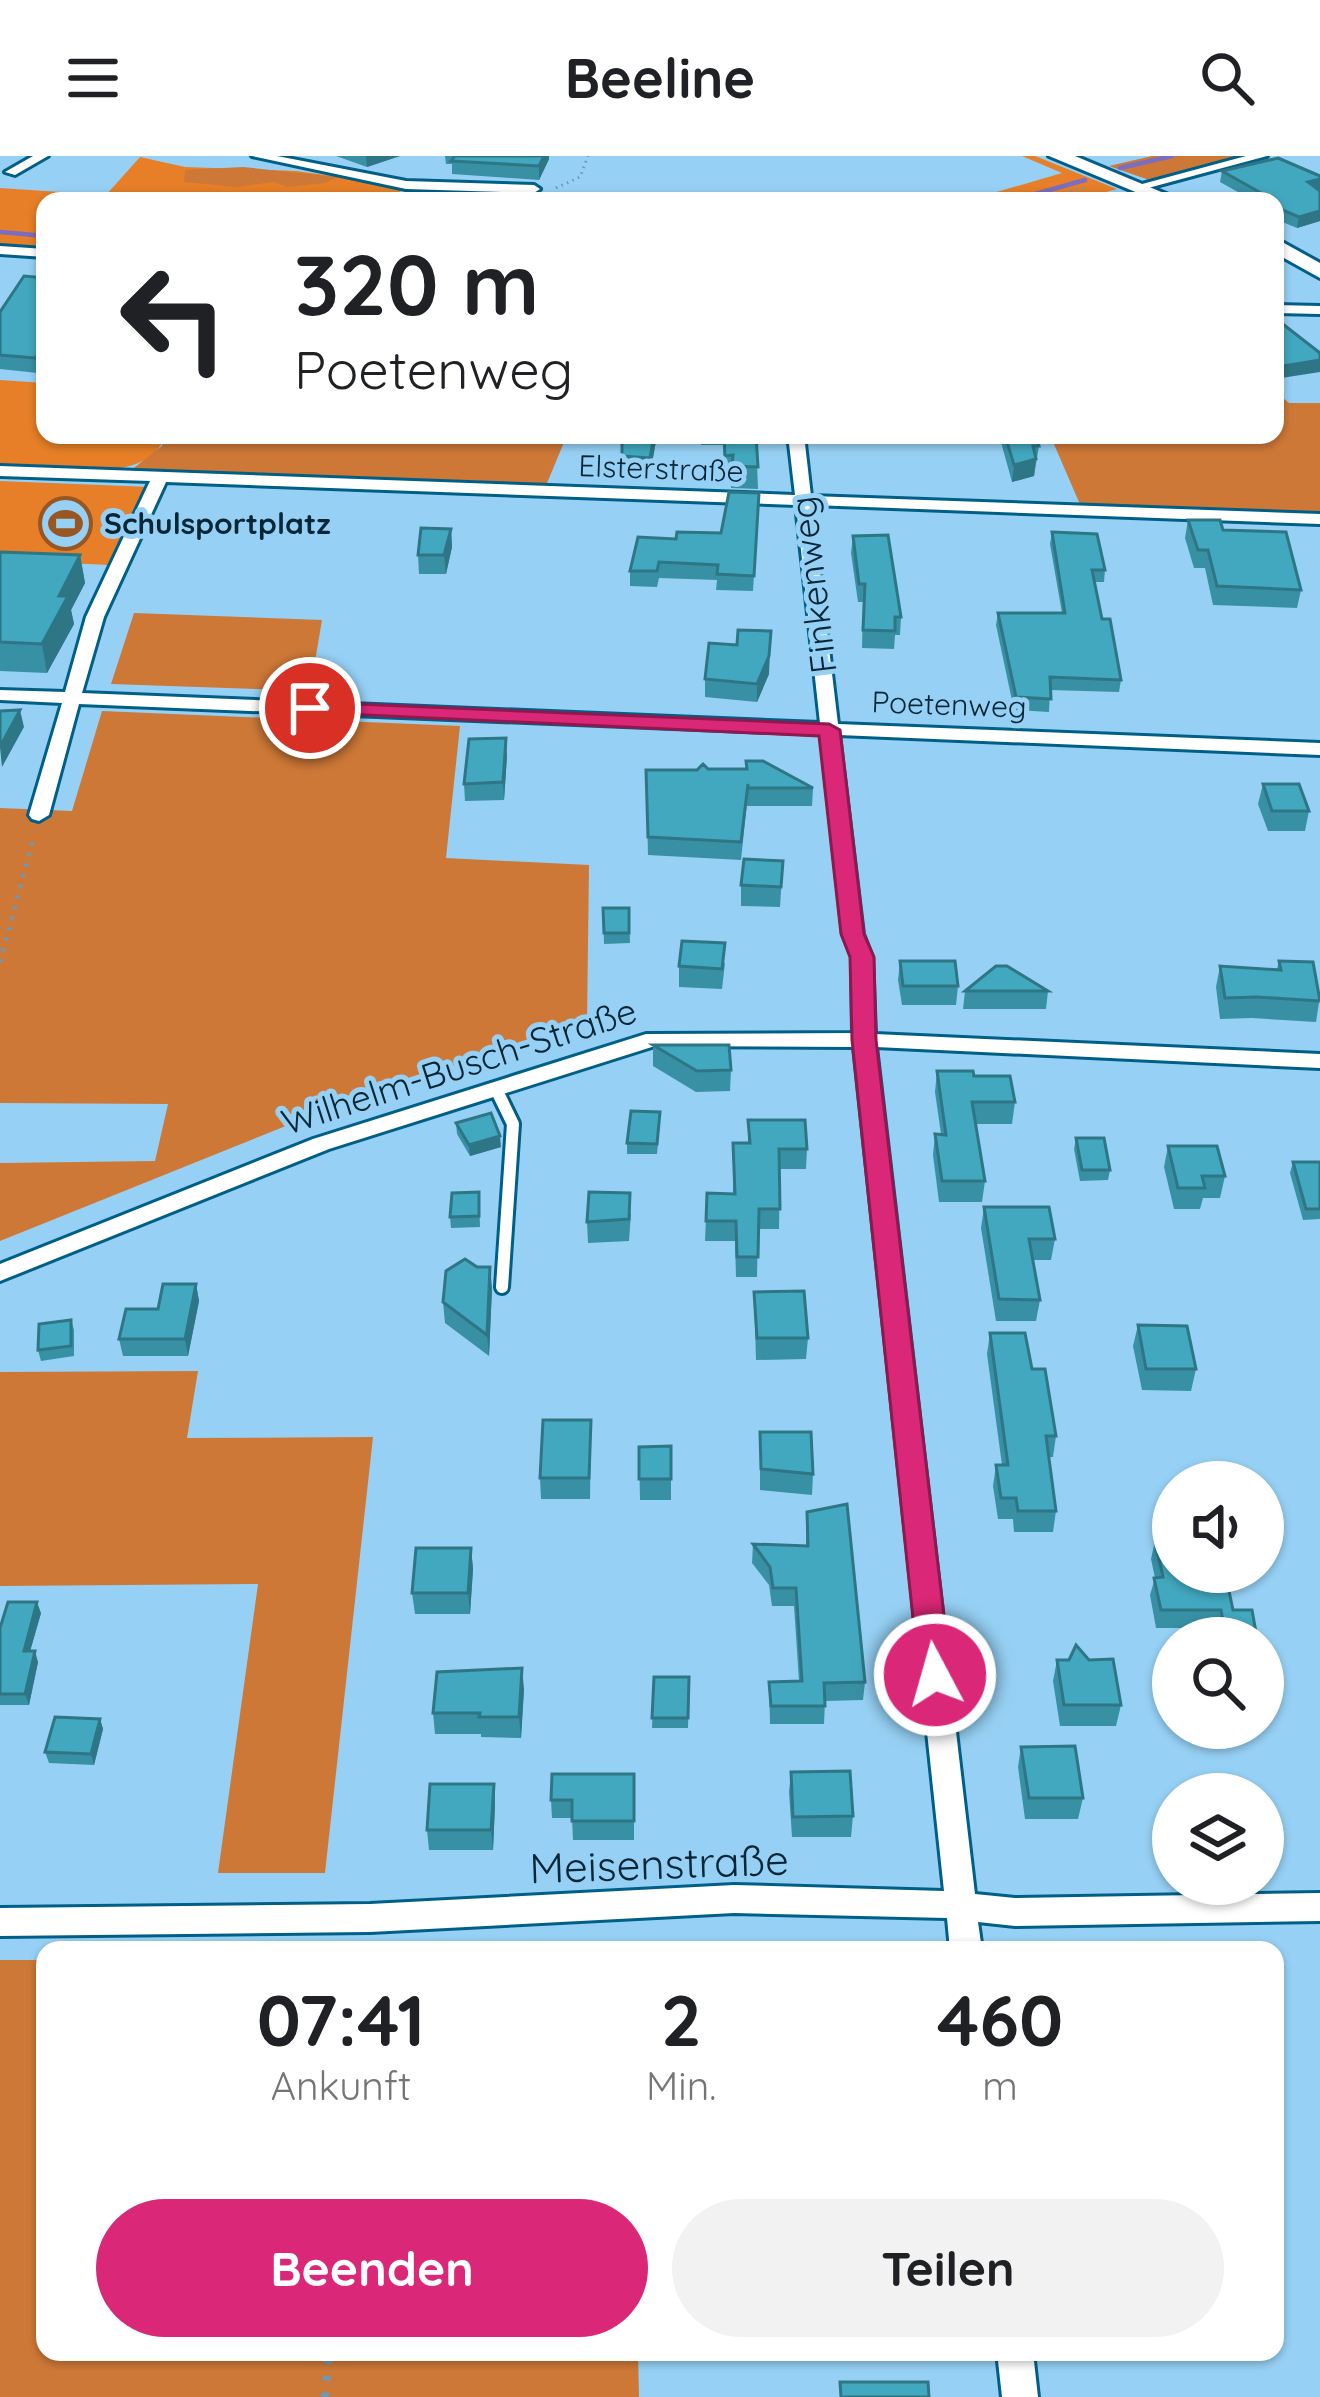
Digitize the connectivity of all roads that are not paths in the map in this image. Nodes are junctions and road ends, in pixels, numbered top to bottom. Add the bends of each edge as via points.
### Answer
1 (42, 156) edge
2 (258, 156) edge
3 (328, 156) edge
4 (1058, 156) edge
5 (1262, 156) edge
6 (298, 167) junction
7 (10, 172) dead end
8 (1137, 187) junction
9 (534, 189) road end
10 (1150, 192) edge
11 (0, 250) edge
12 (1284, 250) edge
13 (36, 252) edge
14 (1320, 272) edge
15 (1284, 309) edge
16 (1320, 310) edge
17 (797, 444) edge
18 (0, 471) edge
19 (160, 477) junction
20 (803, 501) junction
21 (1320, 519) edge
22 (0, 695) edge
23 (73, 698) junction
24 (829, 730) junction
25 (1320, 749) edge
26 (39, 814) road end
27 (864, 1040) junction
28 (1320, 1060) edge
29 (496, 1089) junction
30 (0, 1274) edge
31 (502, 1287) dead end
32 (961, 1905) junction
33 (1320, 1907) edge
34 (0, 1922) edge
35 (965, 1941) edge
36 (1016, 2361) edge
37 (1021, 2397) edge

1 - 7 street
2 - 6 street
3 - 6 street
4 - 8 street
5 - 8 street
6 - 9 street via 406,185
8 - 10 street
11 - 13 street
12 - 14 street
15 - 16 street
17 - 20 street, Finkenweg
18 - 19 street, Elsterstraße
19 - 20 street, Elsterstraße
19 - 23 street via 95,617
20 - 21 street, Elsterstraße
20 - 24 street, Finkenweg
22 - 23 street, Poetenweg
23 - 24 street, Poetenweg
23 - 26 street
24 - 25 street, Poetenweg
24 - 27 street, Finkenweg via 862,957
27 - 28 street, Wilhelm-Busch-Straße
27 - 29 street, Wilhelm-Busch-Straße via 654,1039
27 - 32 street, Finkenweg
29 - 30 street, Wilhelm-Busch-Straße via 322,1144
29 - 31 lane via 513,1124
32 - 33 street, Meisenstraße via 1015,1912
32 - 34 street, Meisenstraße via 734,1899 370,1918
32 - 35 street, Finkenweg
36 - 37 street

